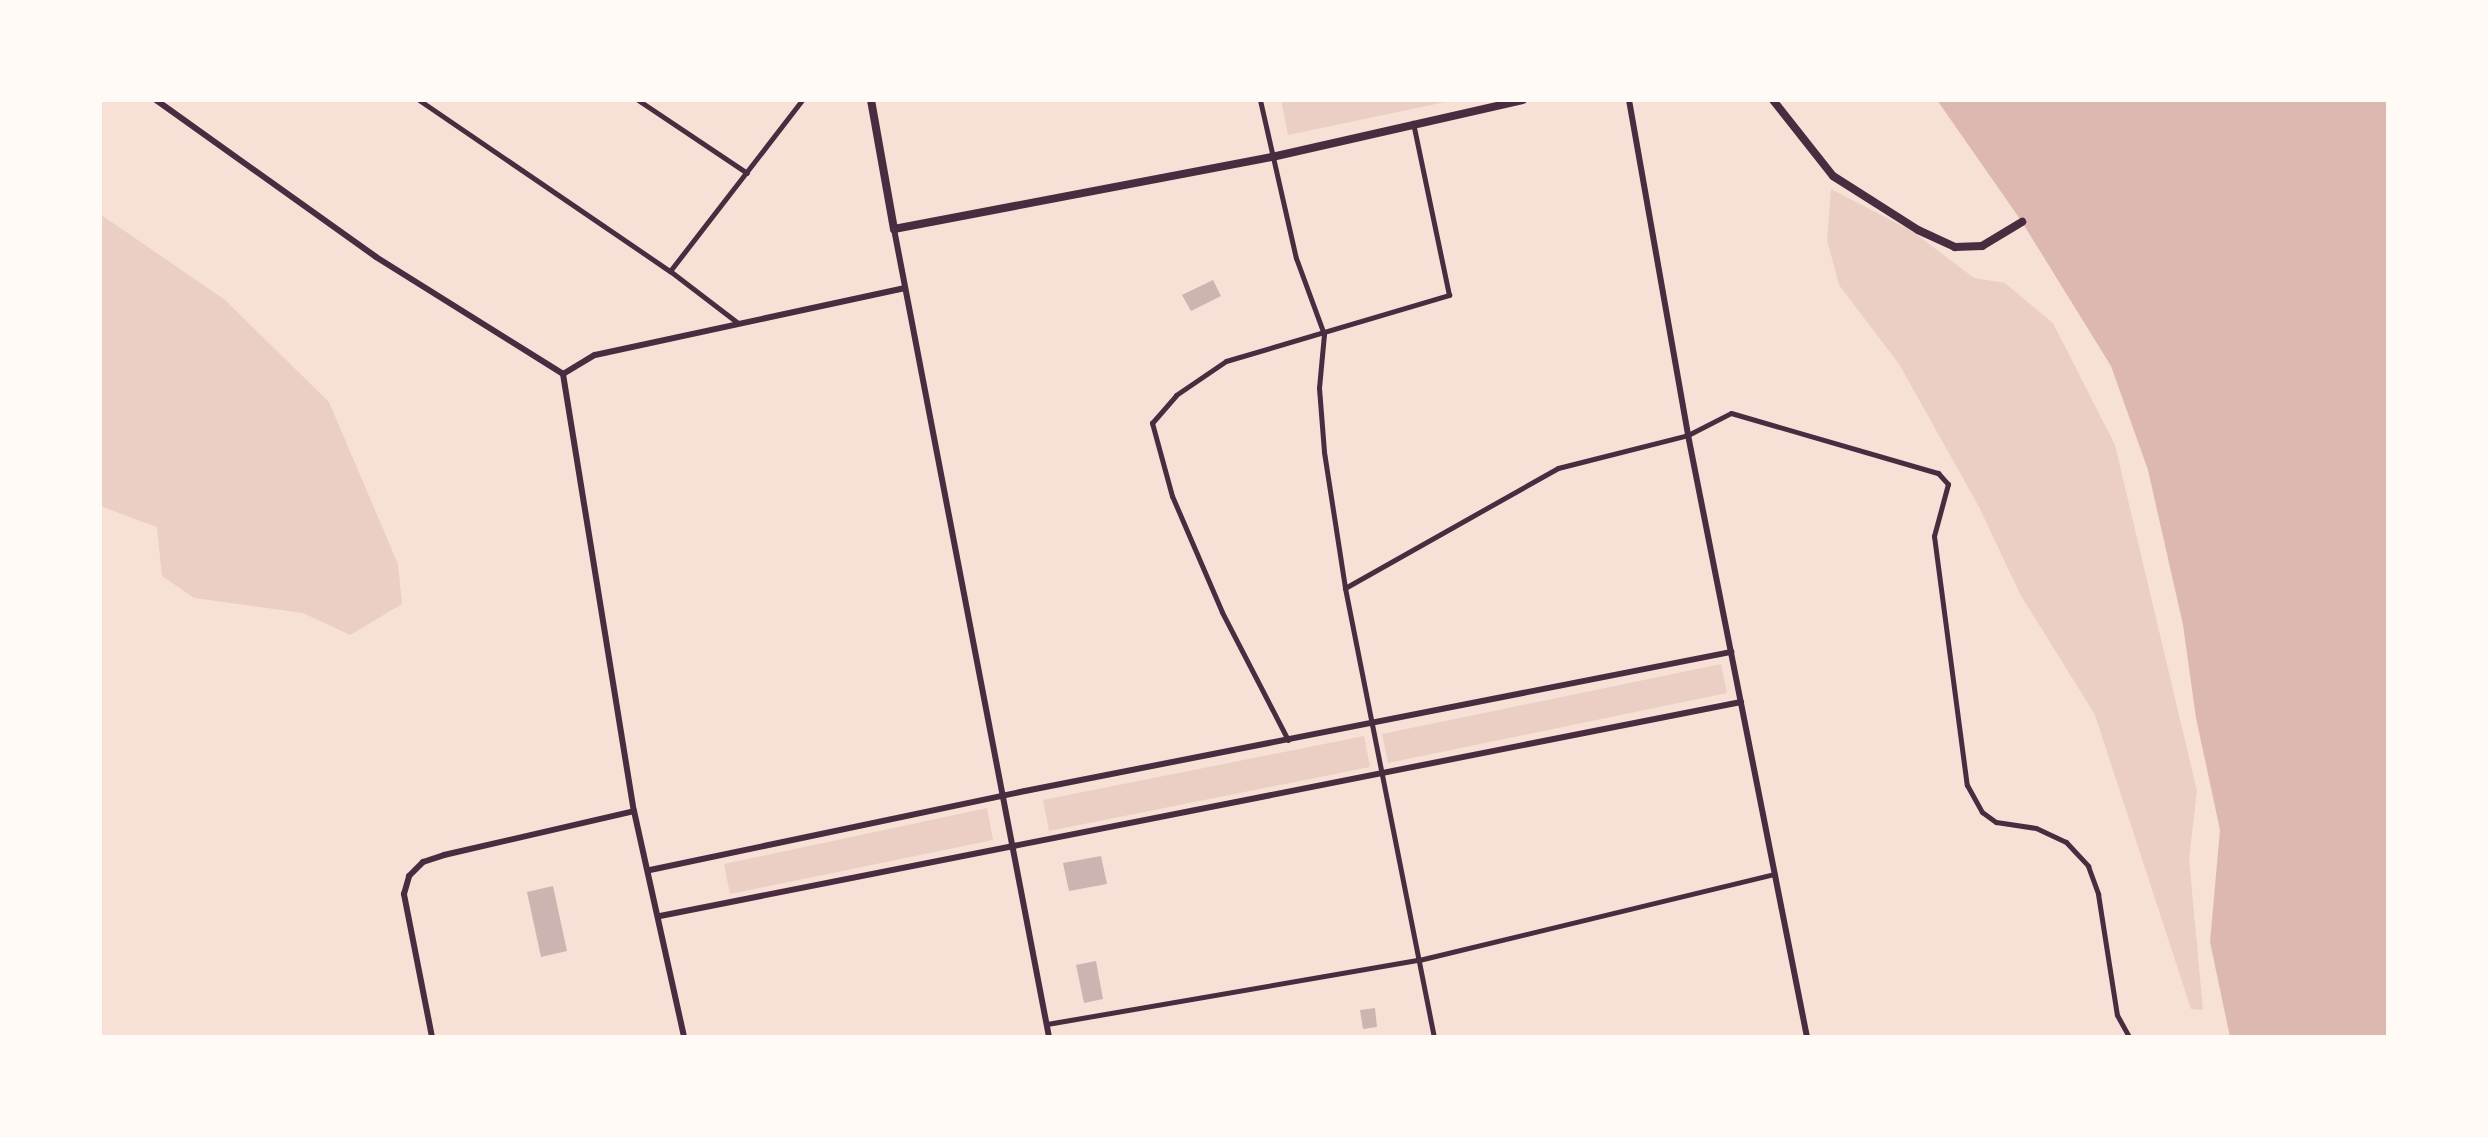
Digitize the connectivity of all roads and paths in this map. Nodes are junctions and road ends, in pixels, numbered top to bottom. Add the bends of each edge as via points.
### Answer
1 (156, 100) edge
2 (419, 100) edge
3 (638, 100) edge
4 (802, 100) edge
5 (871, 100) edge
6 (1260, 100) edge
7 (1523, 100) edge
8 (1629, 100) edge
9 (1774, 100) edge
10 (1412, 122) junction
11 (1272, 157) junction
12 (746, 173) junction
13 (2022, 222) dead end
14 (894, 229) junction
15 (670, 270) junction
16 (904, 288) junction
17 (738, 323) junction
18 (1324, 334) junction
19 (562, 374) junction
20 (1688, 435) junction
21 (1344, 588) junction
22 (1731, 652) junction
23 (1741, 702) junction
24 (1368, 725) junction
25 (1288, 740) junction
26 (1380, 774) junction
27 (1002, 796) junction
28 (634, 811) junction
29 (1012, 844) junction
30 (650, 870) junction
31 (1775, 874) junction
32 (660, 916) junction
33 (1420, 960) junction
34 (1046, 1024) junction
35 (432, 1037) edge
36 (684, 1037) edge
37 (1049, 1037) edge
38 (1434, 1037) edge
39 (1808, 1037) edge
40 (2129, 1037) edge

1 - 19 street via 376,257
2 - 15 street
3 - 12 street
4 - 12 street
5 - 14 main road
6 - 11 street
7 - 10 main road
8 - 20 street
9 - 13 main road via 1832,176 1918,230 1955,247 1982,246
10 - 11 main road
10 - 18 street via 1449,295
11 - 14 main road
11 - 18 street via 1296,258
12 - 15 street
14 - 16 street
15 - 17 street
16 - 17 street
16 - 27 street
17 - 19 street via 595,355
18 - 21 street via 1324,452
18 - 25 street via 1226,360 1176,395 1152,423 1186,529
19 - 28 street
20 - 21 street via 1558,468
20 - 22 street
20 - 40 street via 1731,414 1938,472 1948,484 1934,536 1967,785 1996,822 2036,828 2066,842 2088,866 2118,1016
21 - 24 street
22 - 23 street
22 - 24 street
23 - 26 street
23 - 31 street
24 - 25 street
24 - 26 street
25 - 27 street
26 - 29 street
26 - 33 street
27 - 29 street
27 - 30 street
28 - 30 street
28 - 35 street via 444,854 409,876 404,894
29 - 32 street
29 - 34 street
30 - 32 street
31 - 33 street
31 - 39 street
32 - 36 street
33 - 34 street
33 - 38 street
34 - 37 street

